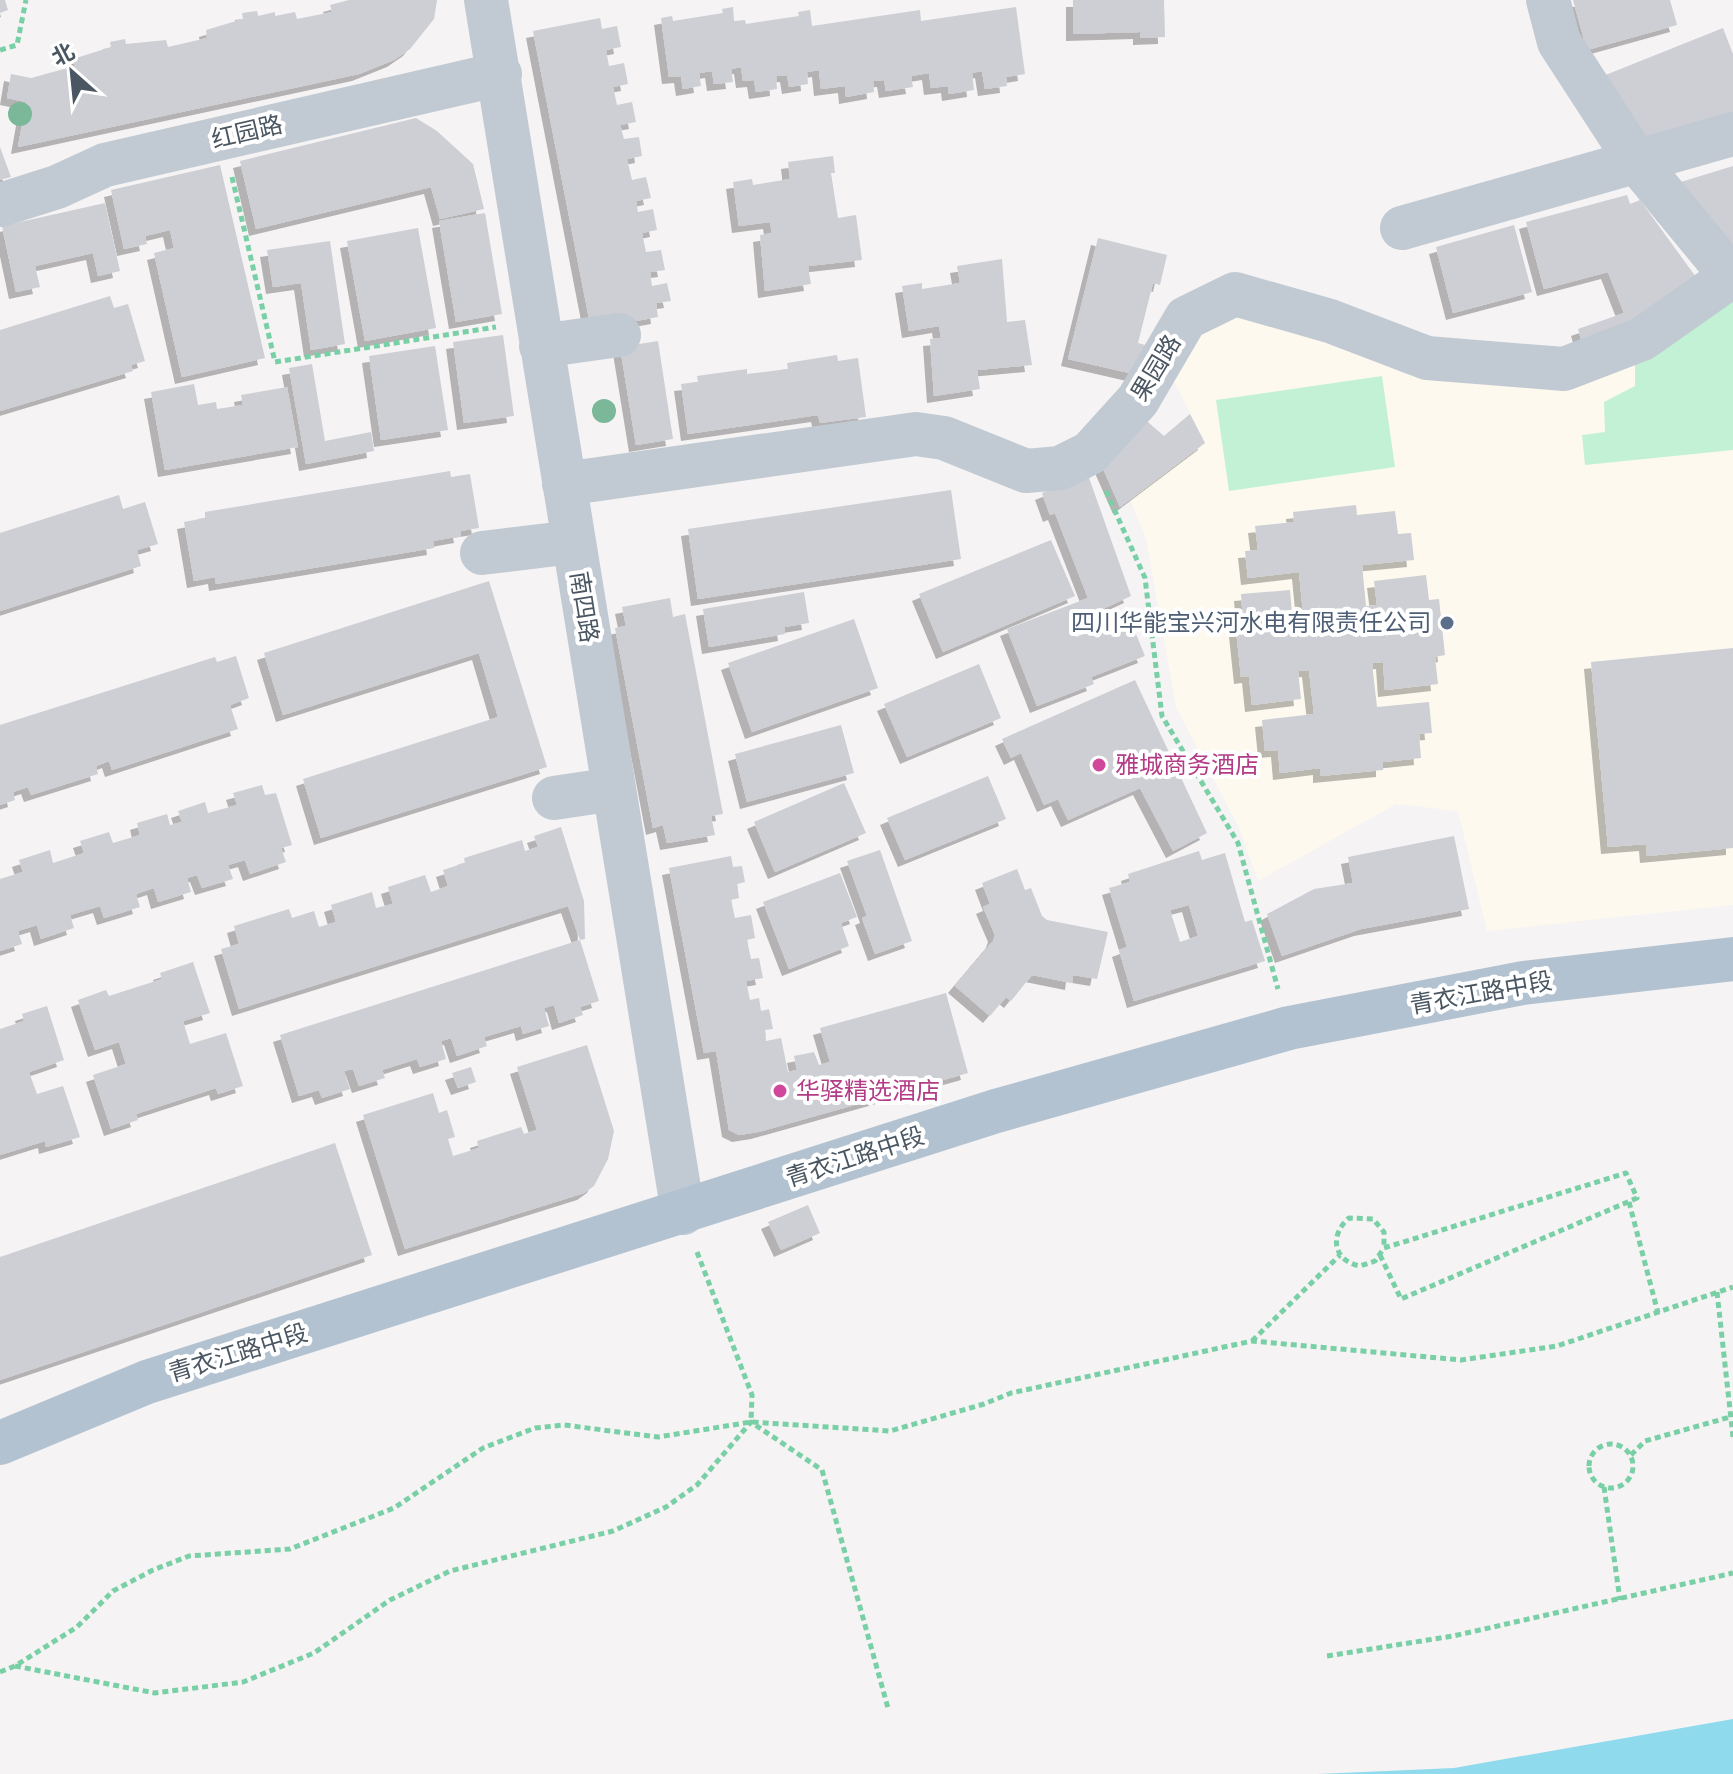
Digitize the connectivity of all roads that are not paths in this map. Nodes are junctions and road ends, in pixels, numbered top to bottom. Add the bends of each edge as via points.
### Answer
1 (486, 0) edge
2 (1548, 0) edge
3 (500, 74) junction
4 (1733, 134) edge
5 (1637, 162) junction
6 (0, 205) edge
7 (1402, 228) dead end
8 (1732, 275) edge
9 (539, 334) junction
10 (619, 335) dead end
11 (564, 484) junction
12 (573, 542) junction
13 (482, 553) dead end
14 (614, 789) junction
15 (554, 798) dead end
16 (1733, 959) edge
17 (683, 1213) junction
18 (0, 1443) edge

1 - 3 street, 南四路
2 - 5 street via 1559,42
3 - 6 street, 红园路 via 105,165
3 - 9 street, 南四路
4 - 5 street
5 - 7 street
5 - 8 street
8 - 11 street, 果园路 via 1642,339 1564,369 1427,358 1330,321 1235,294 1186,318 1138,400 1090,453 1060,468 1026,471 944,438 916,434
9 - 10 street
9 - 11 street, 南四路
11 - 12 street, 南四路
12 - 13 street
12 - 14 street, 南四路
14 - 15 street
14 - 17 street, 南四路
16 - 17 main road, 青衣江路中段 via 1523,983 1289,1028 996,1111
17 - 18 main road, 青衣江路中段 via 147,1382

